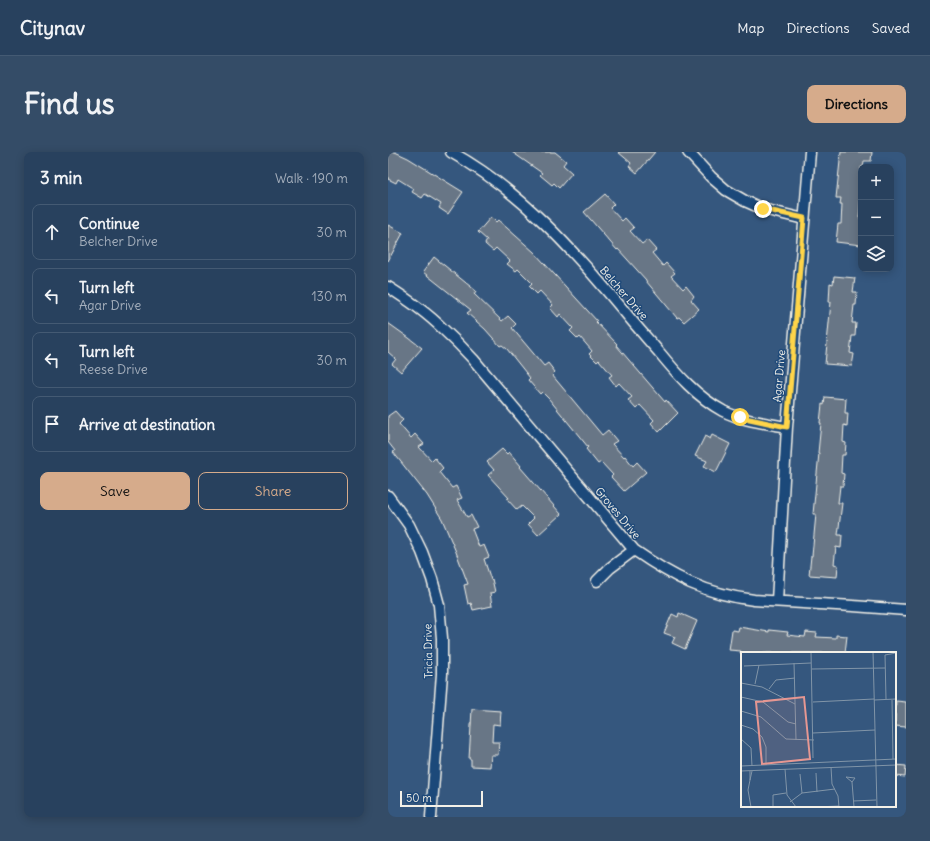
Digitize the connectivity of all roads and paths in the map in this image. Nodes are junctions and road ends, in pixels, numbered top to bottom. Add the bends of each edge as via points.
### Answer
1 (451, 152) edge
2 (688, 152) edge
3 (810, 152) edge
4 (804, 218) junction
5 (388, 287) edge
6 (787, 427) junction
7 (388, 496) edge
8 (634, 550) junction
9 (597, 581) dead end
10 (777, 601) junction
11 (906, 610) edge
12 (431, 817) edge

1 - 6 street, Belcher Drive via 502,185 533,212 603,286 692,389 723,411
2 - 4 street via 710,177 745,201 763,209
3 - 4 street, Agar Drive
4 - 6 street, Agar Drive
5 - 8 street, Groves Drive via 427,315 459,344
6 - 10 street, Agar Drive
7 - 12 street, Tricia Drive via 409,525 422,552 438,605 442,638 442,674
8 - 9 street
8 - 10 street, Groves Drive via 670,573 710,591 741,598
10 - 11 street, Groves Drive

